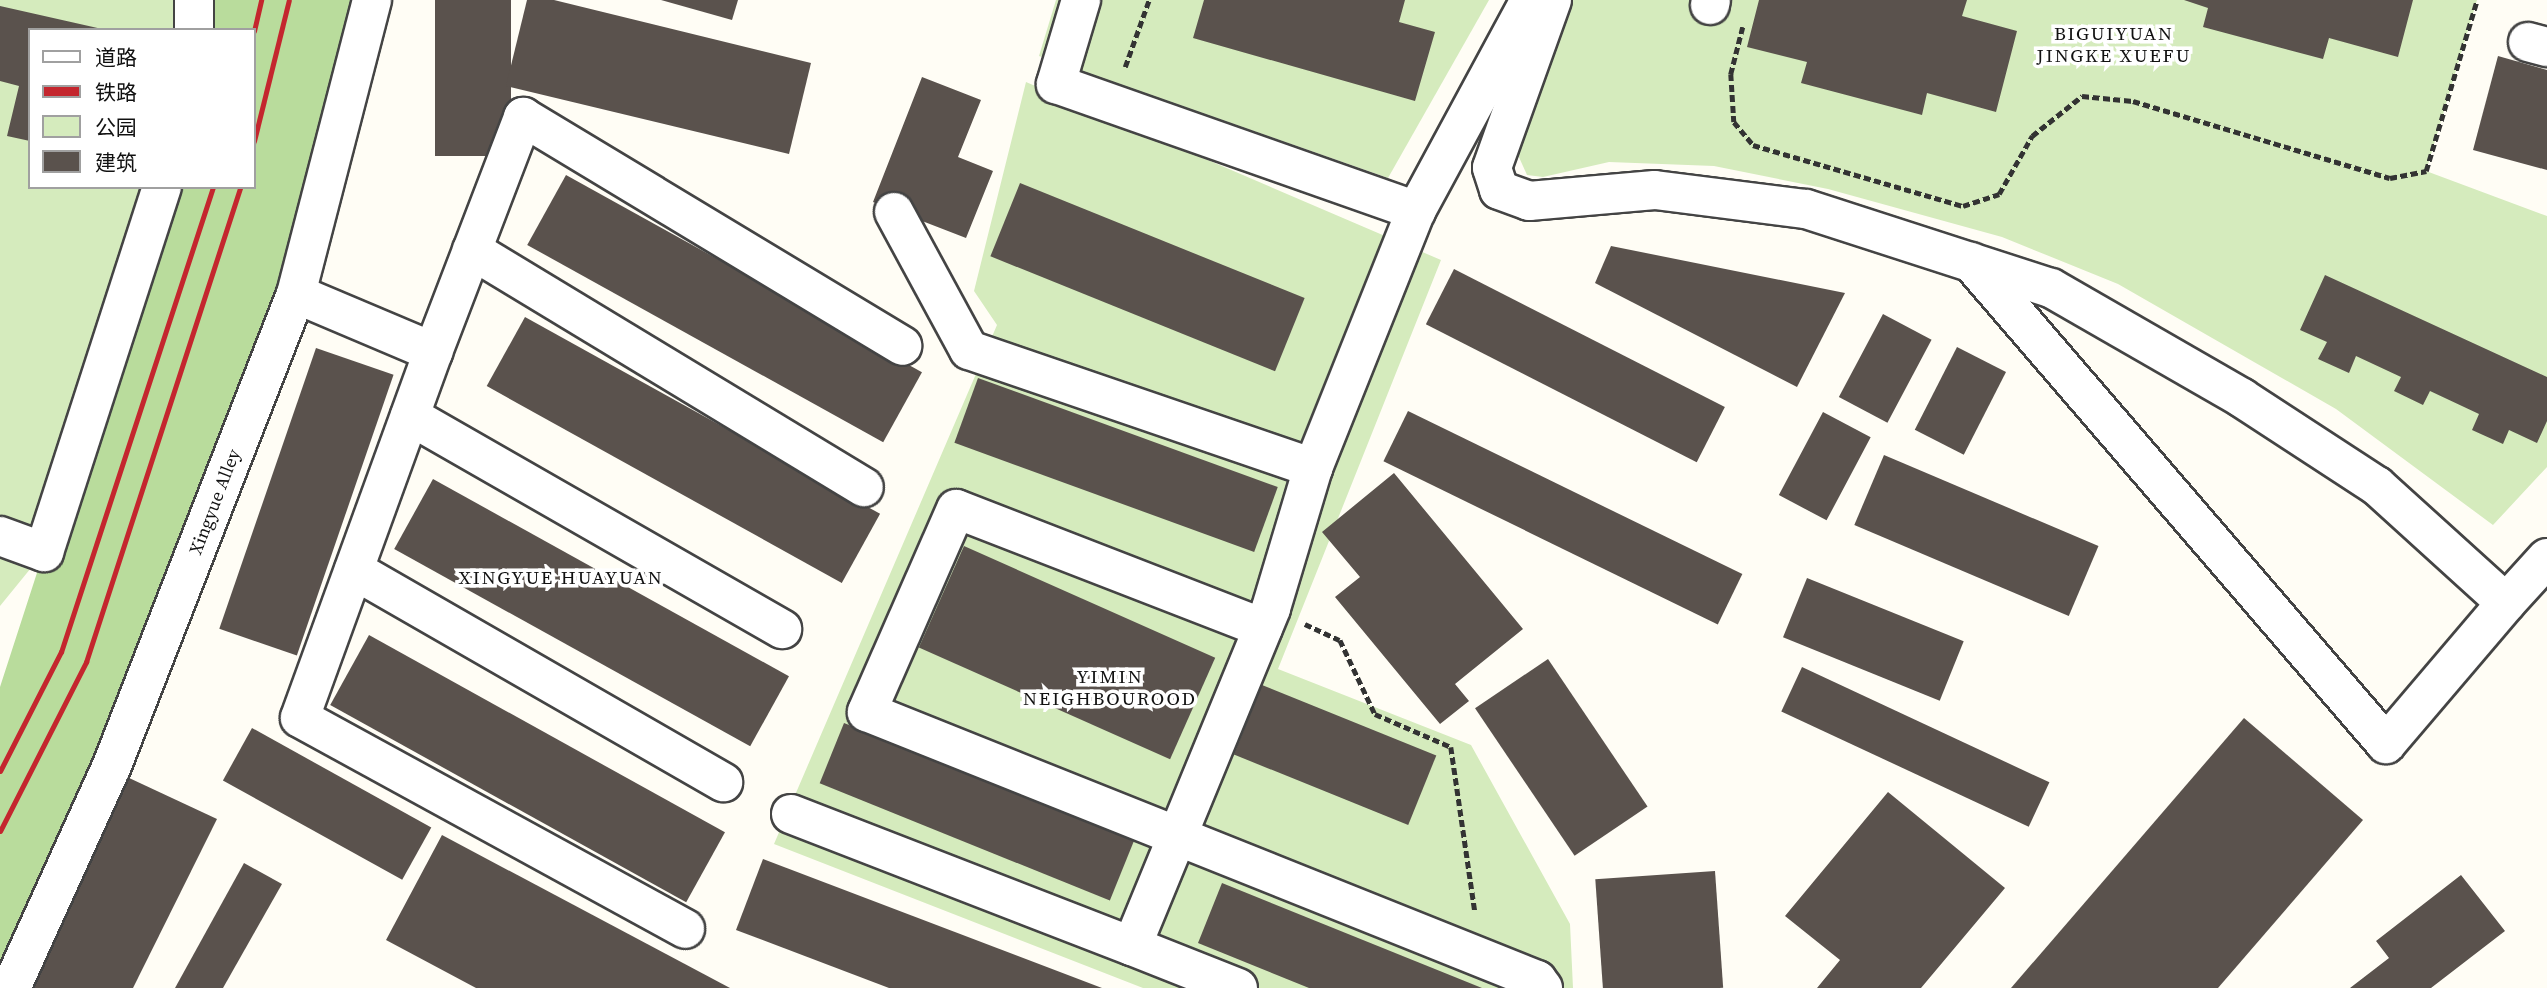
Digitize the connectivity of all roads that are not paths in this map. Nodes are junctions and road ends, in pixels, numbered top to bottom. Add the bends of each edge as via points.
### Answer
1 (194, 0) edge
2 (372, 0) edge
3 (1081, 0) edge
4 (1530, 0) edge
5 (1552, 0) edge
6 (194, 28) edge
7 (161, 189) edge
8 (1416, 211) junction
9 (894, 212) dead end
10 (472, 250) junction
11 (1970, 262) junction
12 (296, 294) junction
13 (902, 346) dead end
14 (433, 352) junction
15 (410, 416) junction
16 (1313, 468) junction
17 (864, 486) dead end
18 (0, 537) edge
19 (2547, 558) edge
20 (354, 570) junction
21 (2506, 603) junction
22 (1267, 618) junction
23 (782, 629) dead end
24 (723, 782) dead end
25 (791, 814) dead end
26 (1177, 838) junction
27 (685, 929) dead end
28 (1132, 946) junction
29 (12, 988) edge
30 (1238, 988) edge
31 (1543, 988) edge

1 - 6 street
2 - 12 street, Xingyue Alley
3 - 8 street via 1056,84
4 - 8 street
5 - 11 street via 1492,168 1499,190 1529,201 1655,190 1806,209
7 - 18 street via 44,552
8 - 16 street
9 - 16 street via 968,350
10 - 13 street via 523,117
10 - 14 street
10 - 17 street
11 - 21 street via 2051,288 2242,398 2377,486
11 - 21 street via 2386,744
12 - 14 street
12 - 29 street, Xingyue Alley via 111,768
14 - 15 street
15 - 20 street
15 - 23 street
16 - 22 street
19 - 21 street
20 - 24 street
20 - 27 street via 300,718
22 - 26 street
22 - 26 street via 956,509 867,712
25 - 28 street
26 - 28 street
26 - 31 street via 1537,979
28 - 30 street

